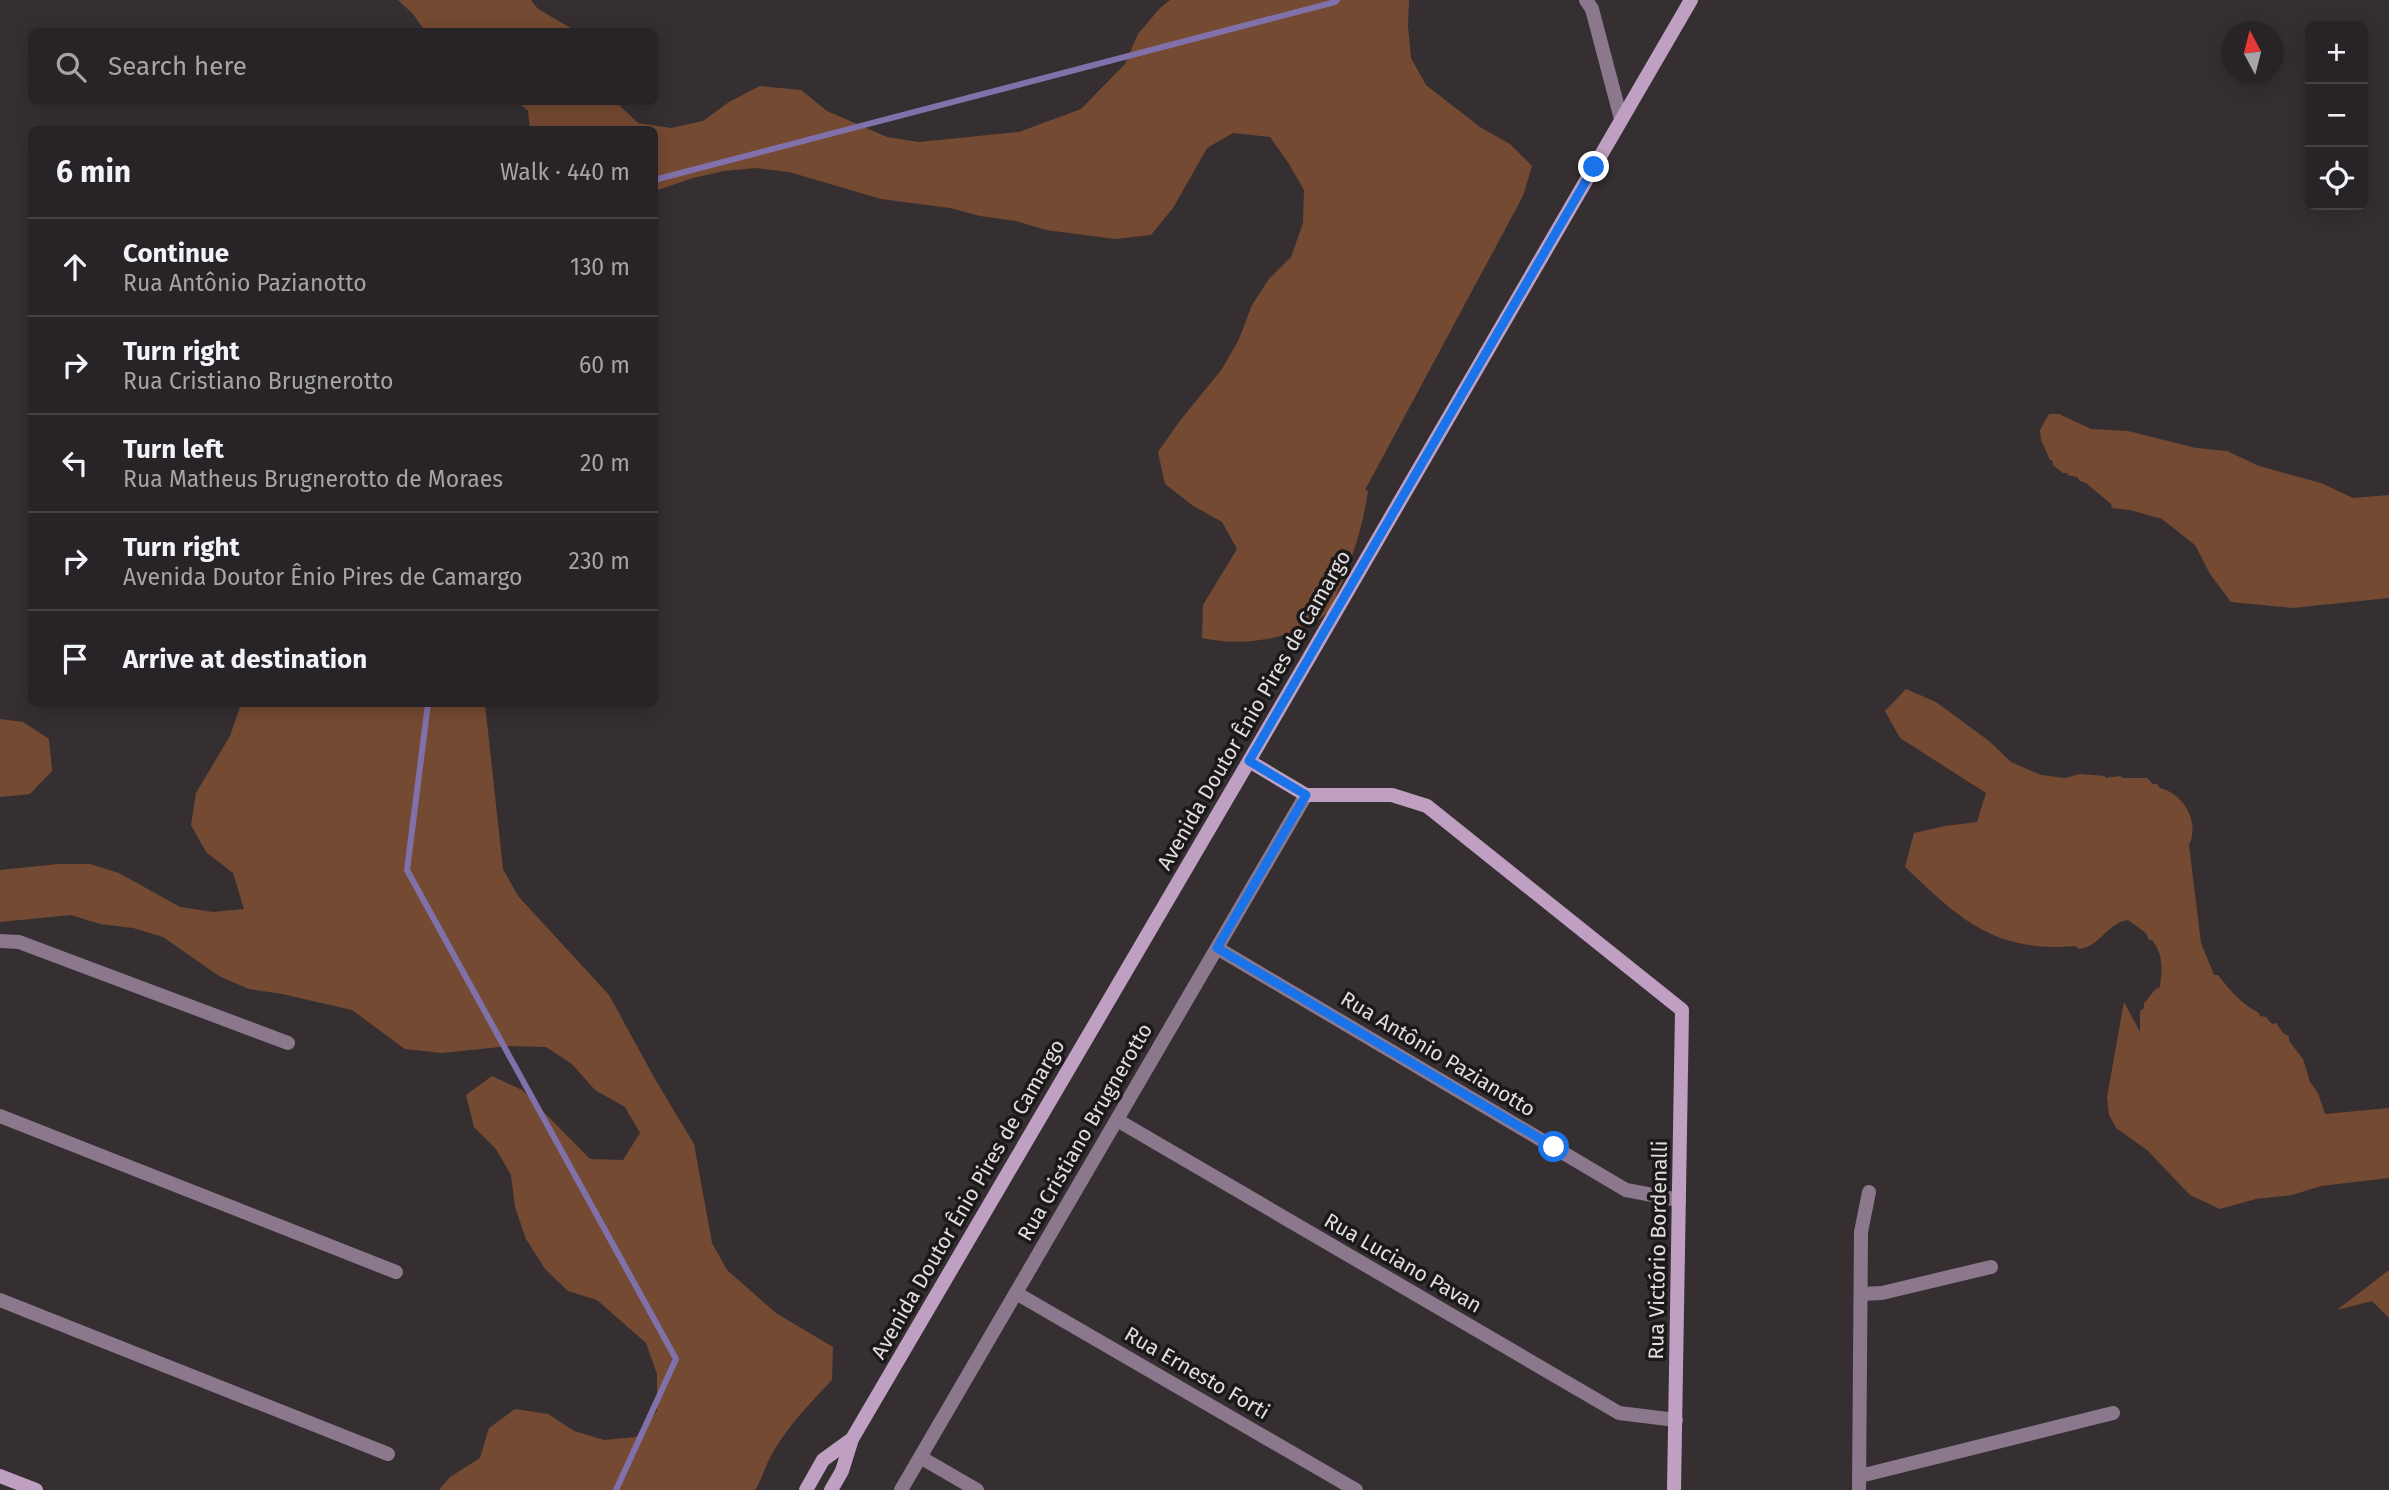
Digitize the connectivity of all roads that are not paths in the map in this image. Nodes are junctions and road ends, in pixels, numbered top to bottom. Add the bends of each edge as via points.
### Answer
1 (1586, 0) edge
2 (1691, 0) edge
3 (1621, 119) junction
4 (1249, 761) junction
5 (1306, 795) junction
6 (0, 941) edge
7 (1217, 948) junction
8 (288, 1043) dead end
9 (0, 1116) edge
10 (1117, 1120) junction
11 (1869, 1192) dead end
12 (1679, 1200) junction
13 (1991, 1267) dead end
14 (396, 1272) dead end
15 (1016, 1293) junction
16 (1862, 1294) junction
17 (0, 1300) edge
18 (2113, 1413) dead end
19 (1676, 1420) junction
20 (852, 1439) junction
21 (388, 1454) dead end
22 (920, 1457) junction
23 (0, 1476) edge
24 (1859, 1483) edge
25 (36, 1490) edge
26 (806, 1490) edge
27 (831, 1490) edge
28 (901, 1490) edge
29 (977, 1490) edge
30 (1356, 1490) edge
31 (1674, 1490) edge

1 - 3 street
2 - 3 main road, Avenida Doutor Ênio Pires de Camargo
3 - 4 main road, Avenida Doutor Ênio Pires de Camargo
4 - 5 main road
4 - 20 main road, Avenida Doutor Ênio Pires de Camargo
5 - 7 street, Rua Cristiano Brugnerotto
5 - 12 main road, Rua Victório Bordenalli via 1392,795 1427,806 1682,1010
6 - 8 street via 19,942
7 - 10 street, Rua Cristiano Brugnerotto
7 - 12 street, Rua Antônio Pazianotto via 1626,1190
9 - 14 street
10 - 15 street, Rua Cristiano Brugnerotto
10 - 19 street, Rua Luciano Pavan via 1619,1413
11 - 16 street via 1861,1232
12 - 19 main road, Rua Victório Bordenalli
13 - 16 street
15 - 22 street, Rua Cristiano Brugnerotto
15 - 30 street, Rua Ernesto Forti
16 - 24 street
17 - 21 street
18 - 24 street
19 - 31 main road, Rua Victório Bordenalli
20 - 26 main road, Avenida Doutor Ênio Pires de Camargo via 823,1460
20 - 27 main road, Avenida Doutor Ênio Pires de Camargo
22 - 28 street, Rua Cristiano Brugnerotto
22 - 29 street
23 - 25 main road

